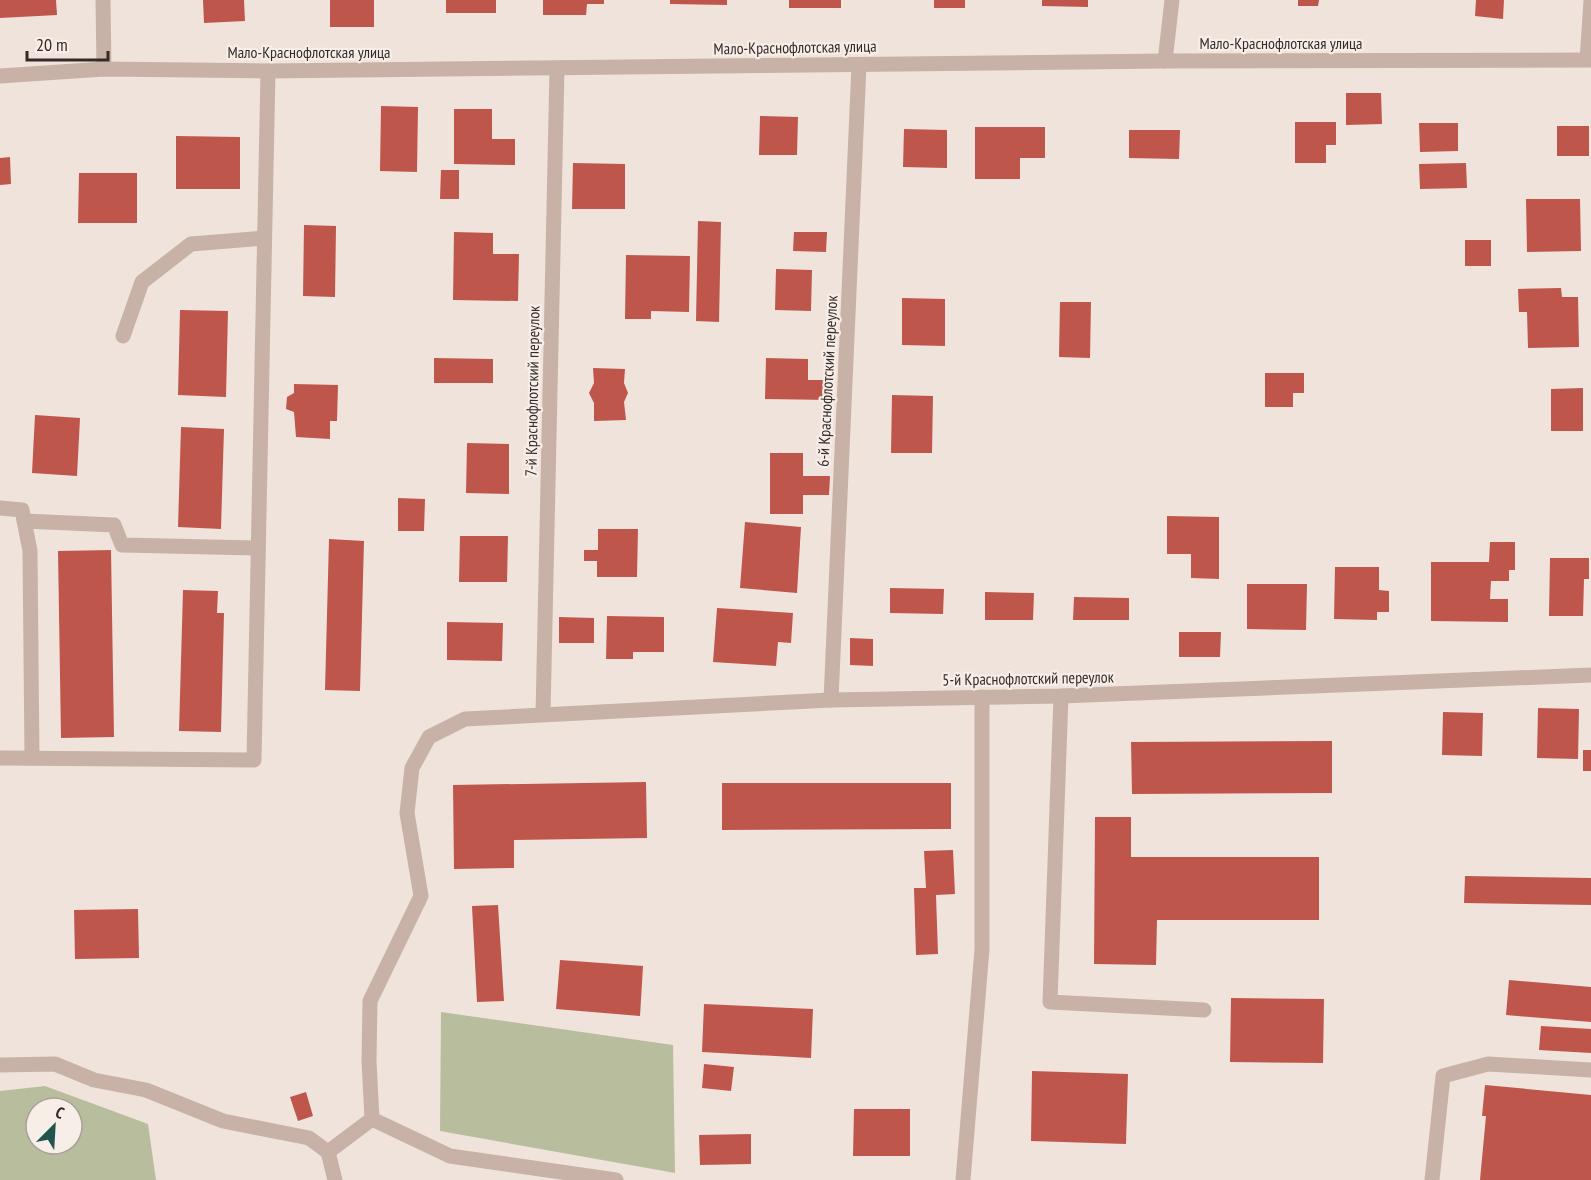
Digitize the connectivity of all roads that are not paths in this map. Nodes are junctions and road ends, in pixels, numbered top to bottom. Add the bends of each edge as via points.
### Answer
1 (103, 0) edge
2 (1172, 0) edge
3 (1591, 1) edge
4 (1589, 60) edge
5 (1165, 61) junction
6 (859, 64) junction
7 (104, 69) junction
8 (557, 69) junction
9 (268, 71) junction
10 (0, 76) edge
11 (264, 238) junction
12 (123, 336) dead end
13 (0, 508) edge
14 (24, 521) junction
15 (258, 548) junction
16 (1591, 675) edge
17 (1061, 696) junction
18 (982, 697) junction
19 (831, 700) junction
20 (543, 714) junction
21 (0, 758) edge
22 (32, 758) junction
23 (1204, 1010) dead end
24 (0, 1065) edge
25 (1591, 1070) edge
26 (372, 1119) junction
27 (328, 1152) junction
28 (335, 1180) edge
29 (616, 1180) edge
30 (963, 1180) edge
31 (1432, 1180) edge

1 - 7 street
2 - 5 street
3 - 4 street
4 - 5 street, Мало-Краснофлотская улица
5 - 6 street, Мало-Краснофлотская улица
6 - 8 street, Мало-Краснофлотская улица
6 - 19 street, 6-й Краснофлотский переулок
7 - 9 street, Мало-Краснофлотская улица
7 - 10 street, Мало-Краснофлотская улица
8 - 9 street, Мало-Краснофлотская улица
8 - 20 street, 7-й Краснофлотский переулок
9 - 11 street
11 - 12 street via 191,244 142,282
11 - 15 street
13 - 14 street via 22,510
14 - 15 street via 114,525 122,545
14 - 22 street via 30,551
15 - 22 street via 254,760
16 - 17 street, 5-й Краснофлотский переулок
17 - 18 street, 5-й Краснофлотский переулок
17 - 23 street via 1050,1002
18 - 19 street, 5-й Краснофлотский переулок
18 - 30 street via 982,949
19 - 20 street, 5-й Краснофлотский переулок
20 - 26 street, 5-й Краснофлотский переулок via 465,719 429,737 412,768 407,813 421,896 370,1001
21 - 22 street
24 - 27 street via 55,1064 94,1080 146,1090 223,1120 309,1138
25 - 31 street via 1488,1064 1443,1076
26 - 27 street
26 - 29 street via 450,1156
27 - 28 street

